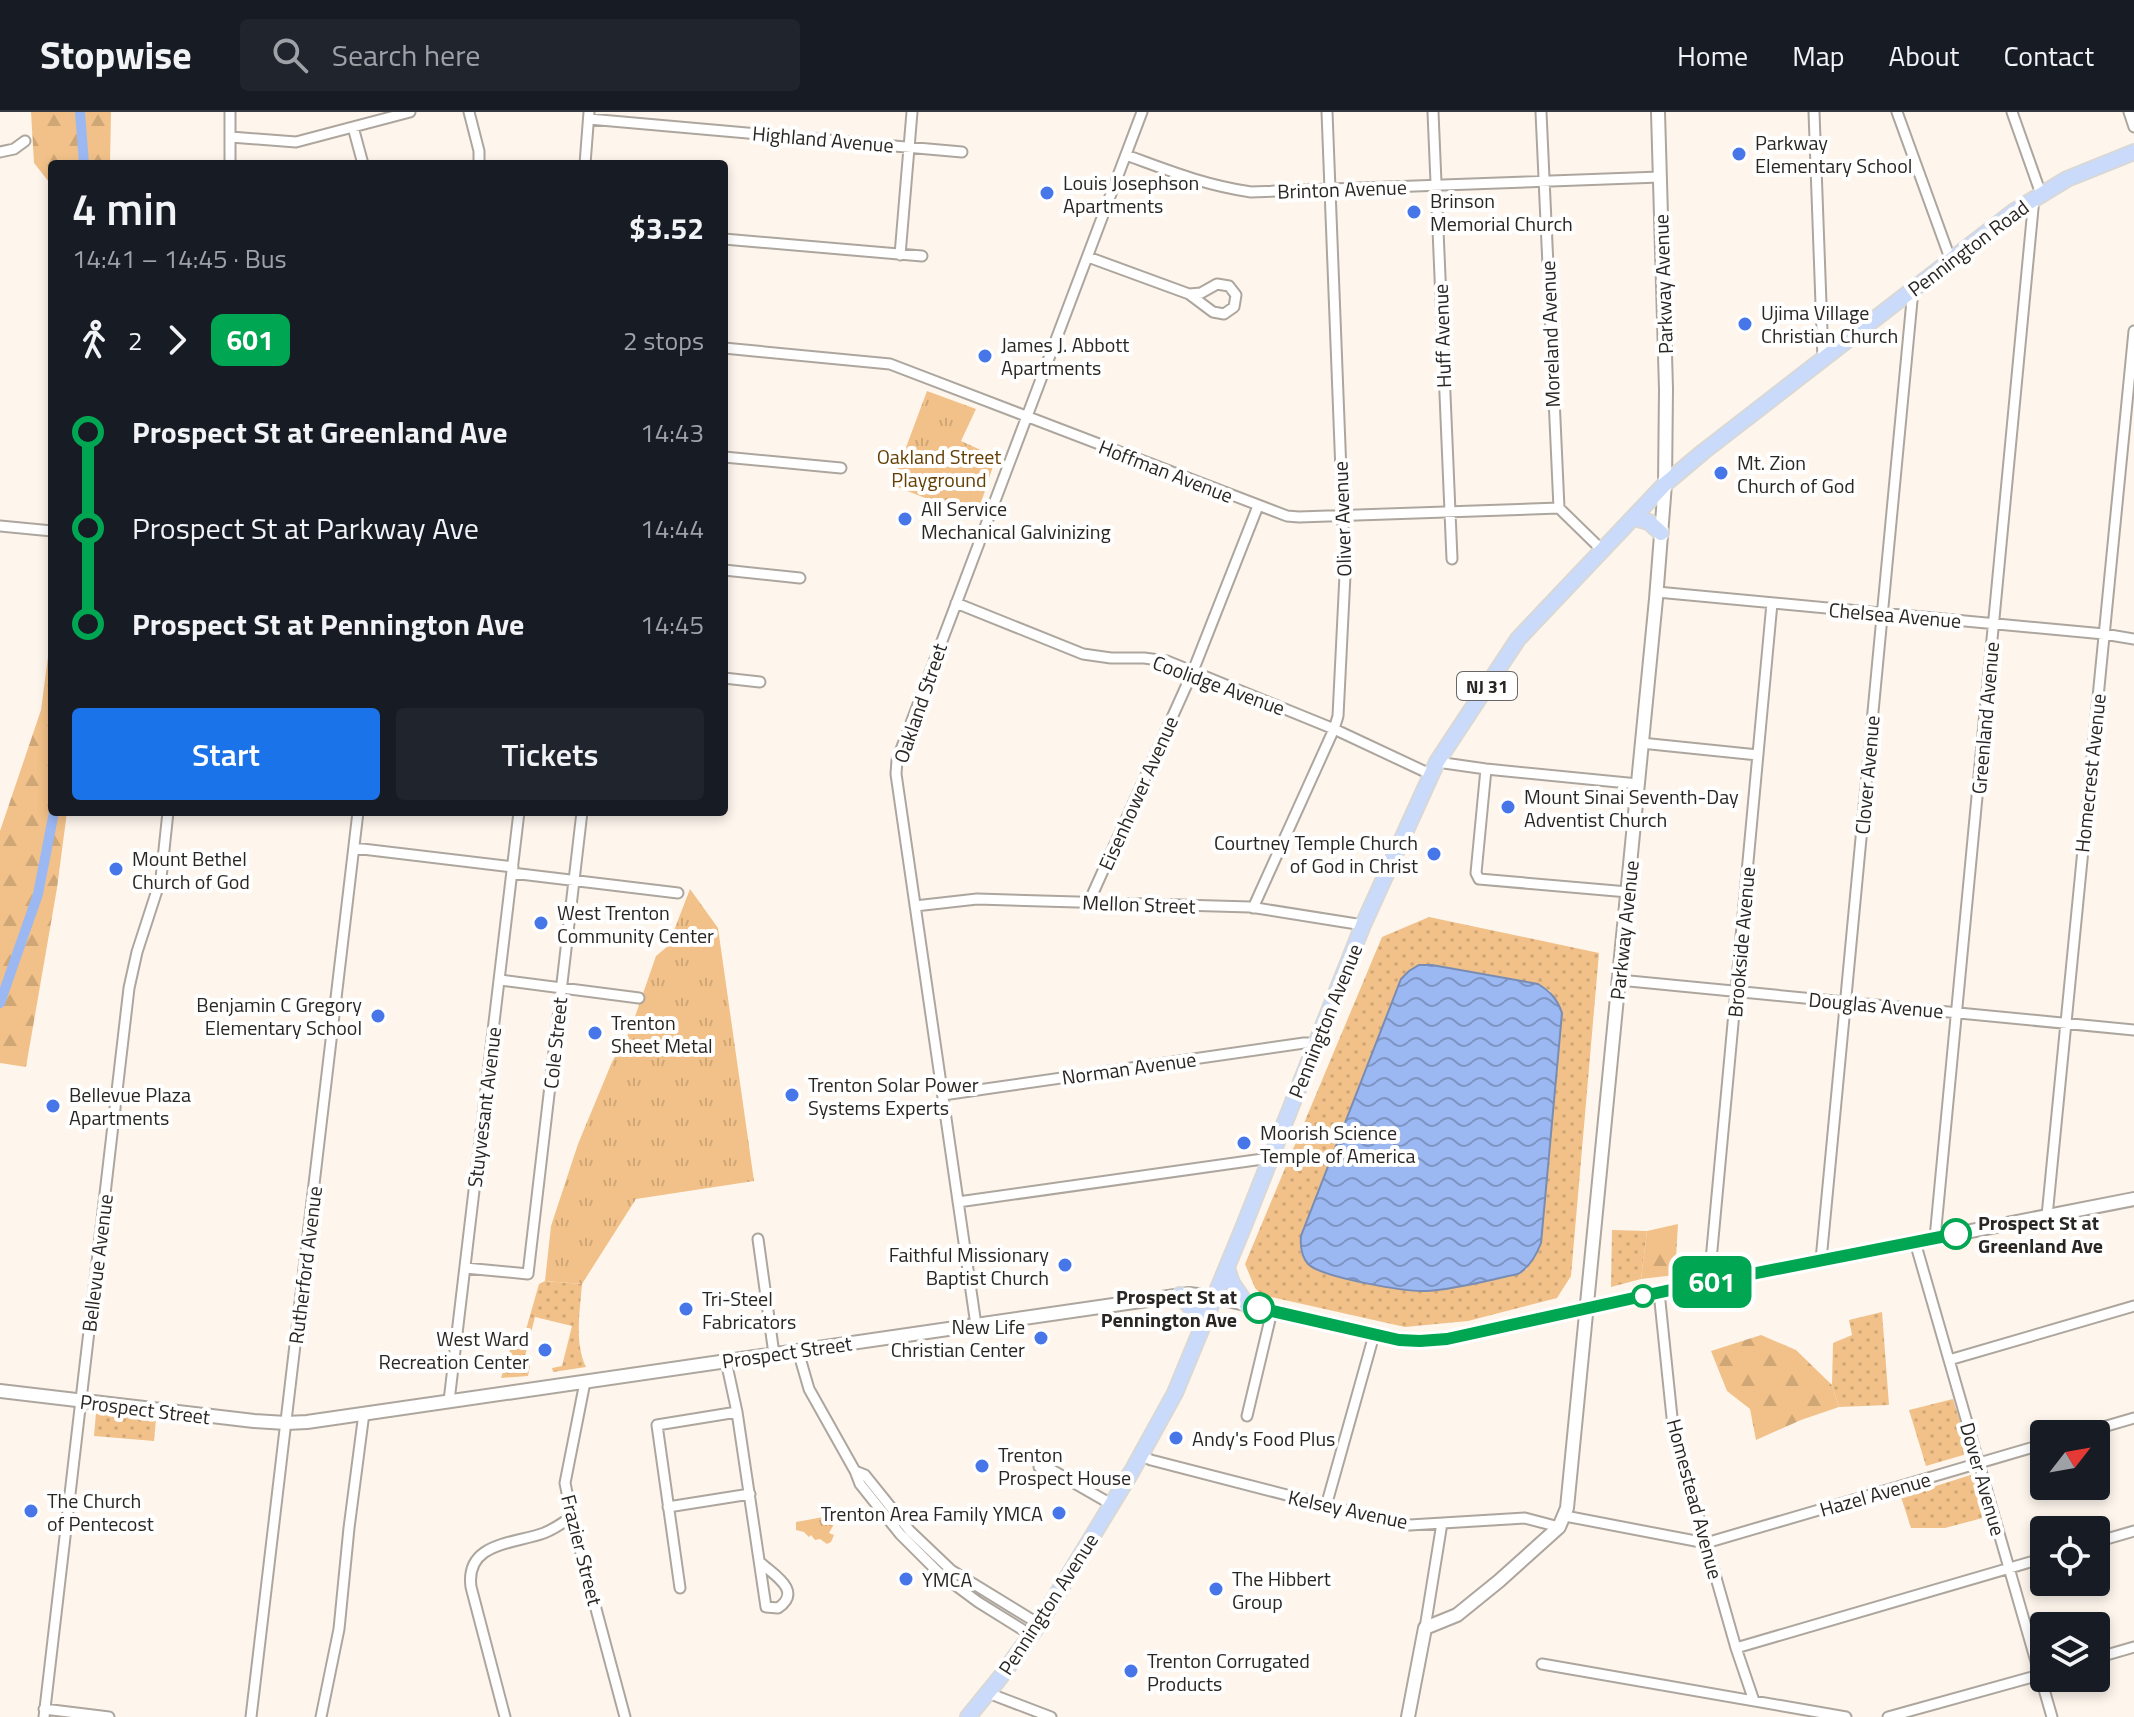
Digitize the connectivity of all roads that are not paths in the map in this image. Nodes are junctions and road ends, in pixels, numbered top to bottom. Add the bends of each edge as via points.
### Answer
1 (230, 112) edge
2 (410, 112) edge
3 (469, 112) edge
4 (912, 112) edge
5 (1142, 112) edge
6 (1327, 112) edge
7 (1433, 112) edge
8 (1541, 112) edge
9 (1658, 112) edge
10 (1814, 112) edge
11 (1897, 112) edge
12 (2012, 112) edge
13 (2129, 112) edge
14 (589, 115) edge
15 (353, 127) junction
16 (2134, 127) edge
17 (231, 137) junction
18 (25, 141) dead end
19 (909, 147) junction
20 (0, 152) edge
21 (962, 152) dead end
22 (2134, 152) edge
23 (1126, 155) junction
24 (230, 160) edge
25 (362, 160) edge
26 (479, 160) edge
27 (585, 160) edge
28 (1660, 177) junction
29 (1545, 182) junction
30 (1436, 186) junction
31 (1330, 190) junction
32 (2038, 196) junction
33 (728, 239) edge
34 (900, 255) junction
35 (922, 256) dead end
36 (1088, 257) junction
37 (1951, 261) junction
38 (1913, 290) junction
39 (1189, 294) junction
40 (2134, 331) edge
41 (728, 348) edge
42 (1823, 359) junction
43 (1026, 417) junction
44 (728, 457) edge
45 (841, 468) dead end
46 (1665, 484) junction
47 (1258, 506) junction
48 (1559, 508) junction
49 (1449, 511) junction
50 (1343, 515) junction
51 (1634, 518) junction
52 (0, 526) edge
53 (48, 531) edge
54 (1661, 533) junction
55 (1603, 551) junction
56 (1452, 559) dead end
57 (728, 570) edge
58 (800, 578) dead end
59 (1657, 592) junction
60 (956, 603) junction
61 (1772, 603) junction
62 (1882, 613) junction
63 (1994, 624) junction
64 (2104, 634) junction
65 (2134, 639) edge
66 (1193, 671) junction
67 (728, 678) edge
68 (760, 682) dead end
69 (1334, 729) junction
70 (1641, 743) junction
71 (1758, 755) junction
72 (1434, 768) junction
73 (1486, 769) junction
74 (1638, 784) junction
75 (168, 816) edge
76 (358, 816) edge
77 (519, 816) edge
78 (582, 816) edge
79 (354, 848) junction
80 (513, 870) junction
81 (574, 881) junction
82 (1628, 892) junction
83 (678, 893) dead end
84 (1091, 903) junction
85 (915, 906) junction
86 (1253, 908) junction
87 (1363, 925) junction
88 (500, 980) junction
89 (1619, 980) junction
90 (561, 989) junction
91 (1736, 992) junction
92 (639, 998) dead end
93 (1846, 1002) junction
94 (1957, 1013) junction
95 (2066, 1023) junction
96 (2134, 1030) edge
97 (1316, 1043) junction
98 (943, 1095) junction
99 (1270, 1158) junction
100 (2134, 1199) edge
101 (958, 1202) junction
102 (2047, 1216) junction
103 (1935, 1238) junction
104 (758, 1239) dead end
105 (1915, 1242) junction
106 (1821, 1260) junction
107 (465, 1268) junction
108 (1227, 1268) junction
109 (1709, 1282) junction
110 (1659, 1292) junction
111 (1180, 1295) junction
112 (1215, 1297) junction
113 (1247, 1305) junction
114 (2134, 1306) edge
115 (1587, 1307) junction
116 (1272, 1311) junction
117 (976, 1325) junction
118 (1202, 1328) junction
119 (1374, 1335) junction
120 (798, 1351) junction
121 (774, 1354) junction
122 (1949, 1360) junction
123 (726, 1361) junction
124 (585, 1382) junction
125 (0, 1391) edge
126 (80, 1401) junction
127 (449, 1401) junction
128 (737, 1412) junction
129 (364, 1413) junction
130 (1247, 1416) dead end
131 (2134, 1418) edge
132 (286, 1423) junction
133 (2110, 1425) edge
134 (2030, 1448) edge
135 (1140, 1455) junction
136 (1979, 1463) junction
137 (1039, 1467) dead end
138 (750, 1494) junction
139 (1111, 1504) junction
140 (1326, 1506) junction
141 (668, 1507) junction
142 (572, 1516) junction
143 (1562, 1522) junction
144 (1442, 1523) junction
145 (2134, 1531) edge
146 (2110, 1538) edge
147 (1706, 1543) junction
148 (2030, 1562) edge
149 (761, 1563) junction
150 (2009, 1568) junction
151 (680, 1588) dead end
152 (1425, 1628) junction
153 (1035, 1630) junction
154 (2030, 1635) edge
155 (2134, 1647) edge
156 (1736, 1648) junction
157 (2110, 1654) edge
158 (1542, 1664) dead end
159 (2030, 1677) edge
160 (2046, 1692) edge
161 (988, 1693) junction
162 (1754, 1701) junction
163 (44, 1713) edge
164 (109, 1717) edge
165 (251, 1717) edge
166 (321, 1717) edge
167 (505, 1717) edge
168 (625, 1717) edge
169 (968, 1717) edge
170 (1051, 1717) edge
171 (1408, 1717) edge
172 (1846, 1717) edge
173 (1888, 1717) edge
174 (2052, 1717) edge

1 - 17 street
2 - 15 street
3 - 26 street
4 - 19 street
5 - 23 street, Oakland Street
6 - 31 street, Oliver Avenue
7 - 30 street, Huff Avenue
8 - 29 street, Moreland Avenue
9 - 28 street, Parkway Avenue
10 - 42 street
11 - 37 street
12 - 32 street
13 - 16 street
14 - 19 street, Highland Avenue
14 - 27 street
15 - 17 street via 296,142
15 - 25 street
17 - 24 street
18 - 20 street
19 - 21 street, Highland Avenue
19 - 34 street
22 - 32 main road, Pennington Road / NJ 31
23 - 31 street, Brinton Avenue via 1220,187 1251,192
23 - 36 street, Oakland Street
28 - 29 street, Brinton Avenue
28 - 46 street, Parkway Avenue
29 - 30 street, Brinton Avenue
29 - 48 street, Moreland Avenue
30 - 31 street, Brinton Avenue
30 - 49 street, Huff Avenue
31 - 50 street, Oliver Avenue
32 - 37 main road, Pennington Road / NJ 31
32 - 63 street, Greenland Avenue
33 - 34 street
34 - 35 street
36 - 39 street
36 - 43 street, Oakland Street
37 - 38 main road, Pennington Road / NJ 31
38 - 42 main road, Pennington Road / NJ 31
38 - 62 street, Clover Avenue
39 - 39 street via 1217,314 1230,312 1236,303 1235,292 1223,284
40 - 64 street, Homecrest Avenue
41 - 43 street, Hoffman Avenue via 882,362
42 - 46 main road, Pennington Road / NJ 31
43 - 47 street, Hoffman Avenue
43 - 60 street, Oakland Street
44 - 45 street
46 - 51 main road, Pennington Avenue / NJ 31
46 - 54 street, Parkway Avenue
47 - 50 street, Hoffman Avenue via 1299,517
47 - 66 street, Eisenhower Avenue
48 - 49 street, Hoffman Avenue
48 - 55 street
49 - 50 street, Hoffman Avenue
49 - 56 street, Huff Avenue
50 - 69 street, Oliver Avenue via 1345,595
51 - 54 main road
51 - 55 main road, Pennington Avenue / NJ 31
52 - 53 street
54 - 59 street, Parkway Avenue
55 - 72 main road, Pennington Avenue / NJ 31 via 1518,639
57 - 58 street
59 - 61 street, Chelsea Avenue
59 - 70 street, Parkway Avenue
60 - 66 street, Coolidge Avenue via 1083,654 1160,659
60 - 85 street, Oakland Street via 897,760
61 - 62 street, Chelsea Avenue
61 - 71 street, Brookside Avenue
62 - 63 street, Chelsea Avenue
62 - 93 street, Clover Avenue
63 - 64 street, Chelsea Avenue
63 - 94 street, Greenland Avenue
64 - 65 street, Chelsea Avenue
64 - 95 street, Homecrest Avenue
66 - 69 street, Coolidge Avenue
66 - 84 street, Eisenhower Avenue
67 - 68 street
69 - 72 street, Coolidge Avenue
69 - 86 street, Oliver Avenue
70 - 71 street
70 - 74 street, Parkway Avenue
71 - 91 street, Brookside Avenue
72 - 73 street, Coolidge Avenue
72 - 87 main road, Pennington Avenue / NJ 31
73 - 74 street, Coolidge Avenue
73 - 82 street via 1479,879
74 - 82 street, Parkway Avenue
75 - 126 street, Bellevue Avenue via 161,878 129,988
76 - 79 street, Rutherford Avenue
77 - 80 street, Stuyvesant Avenue
78 - 81 street, Cole Street
79 - 80 street
79 - 132 street, Rutherford Avenue
80 - 81 street
80 - 88 street, Stuyvesant Avenue
81 - 83 street
81 - 90 street, Cole Street
82 - 89 street, Parkway Avenue
84 - 85 street, Mellon Street via 977,899
84 - 86 street, Mellon Street
85 - 98 street, Oakland Street
86 - 87 street, Mellon Street
87 - 97 main road, Pennington Avenue / NJ 31
88 - 90 street
88 - 107 street, Stuyvesant Avenue
89 - 91 street, Douglas Avenue
89 - 115 street, Parkway Avenue
90 - 92 street
90 - 107 street, Cole Street via 528,1274
91 - 93 street, Douglas Avenue
91 - 109 street, Brookside Avenue
93 - 94 street, Douglas Avenue
93 - 106 street, Clover Avenue
94 - 95 street, Douglas Avenue
94 - 103 street, Greenland Avenue
95 - 96 street, Douglas Avenue
95 - 102 street, Homecrest Avenue
97 - 98 street, Norman Avenue
97 - 99 main road, Pennington Avenue / NJ 31
98 - 101 street, Oakland Street
99 - 101 street
99 - 108 main road, Pennington Avenue / NJ 31
100 - 102 street, Prospect Street
101 - 117 street, Oakland Street
102 - 103 street, Prospect Street
103 - 105 street, Prospect Street
104 - 121 street
105 - 106 street, Prospect Street
105 - 122 street, Dover Avenue
106 - 109 street, Prospect Street
107 - 127 street, Stuyvesant Avenue
108 - 112 main road, Pennington Avenue / NJ 31
108 - 113 main road
109 - 110 street, Prospect Street
110 - 115 street, Prospect Street
110 - 147 street, Homestead Avenue via 1673,1427
111 - 112 street, Prospect Street
111 - 117 street, Prospect Street
111 - 118 main road
112 - 113 street, Prospect Street
112 - 118 main road, Pennington Avenue / NJ 31
113 - 116 street, Prospect Street
114 - 122 street
115 - 119 street, Prospect Street via 1447,1339
115 - 143 street, Parkway Avenue
116 - 119 street, Prospect Street
116 - 130 street
117 - 120 street, Prospect Street
118 - 135 main road, Pennington Avenue / NJ 31 via 1175,1393
119 - 140 street
120 - 121 street, Prospect Street
120 - 153 street via 809,1389 855,1471 865,1475 910,1531 951,1570
121 - 123 street, Prospect Street
122 - 136 street, Dover Avenue
123 - 124 street, Prospect Street
123 - 128 street
124 - 127 street, Prospect Street
124 - 142 street, Frazier Street via 565,1483
125 - 126 street, Prospect Street
126 - 132 street, Prospect Street
126 - 163 street, Bellevue Avenue
127 - 129 street, Prospect Street
128 - 138 street
128 - 141 street via 657,1425
129 - 132 street, Prospect Street
129 - 166 street via 339,1629
131 - 133 street
132 - 165 street, Rutherford Avenue
134 - 136 street, Hazel Avenue
135 - 139 main road, Pennington Avenue / NJ 31
135 - 140 street, Kelsey Avenue
136 - 147 street, Hazel Avenue
136 - 150 street, Dover Avenue
137 - 139 street via 1052,1469
138 - 141 street
138 - 149 street
139 - 153 main road, Pennington Avenue / NJ 31
140 - 144 street, Kelsey Avenue via 1395,1523
141 - 151 street
142 - 167 street via 545,1532 486,1550 472,1566 471,1587
142 - 168 street, Frazier Street
143 - 144 street, Kelsey Avenue via 1525,1518
143 - 147 street, Kelsey Avenue
143 - 152 street via 1457,1615
144 - 152 street
145 - 146 street
147 - 156 street, Homestead Avenue
148 - 150 street
149 - 149 street via 766,1607 778,1608 786,1601 787,1588
150 - 154 street, Dover Avenue
150 - 156 street
152 - 171 street
153 - 161 main road, Pennington Avenue / NJ 31
155 - 157 street
156 - 162 street, Homestead Avenue
158 - 162 street
159 - 173 street
160 - 174 street, Dover Avenue
161 - 169 main road, Pennington Avenue / NJ 31
161 - 170 street
162 - 172 street
163 - 164 street

